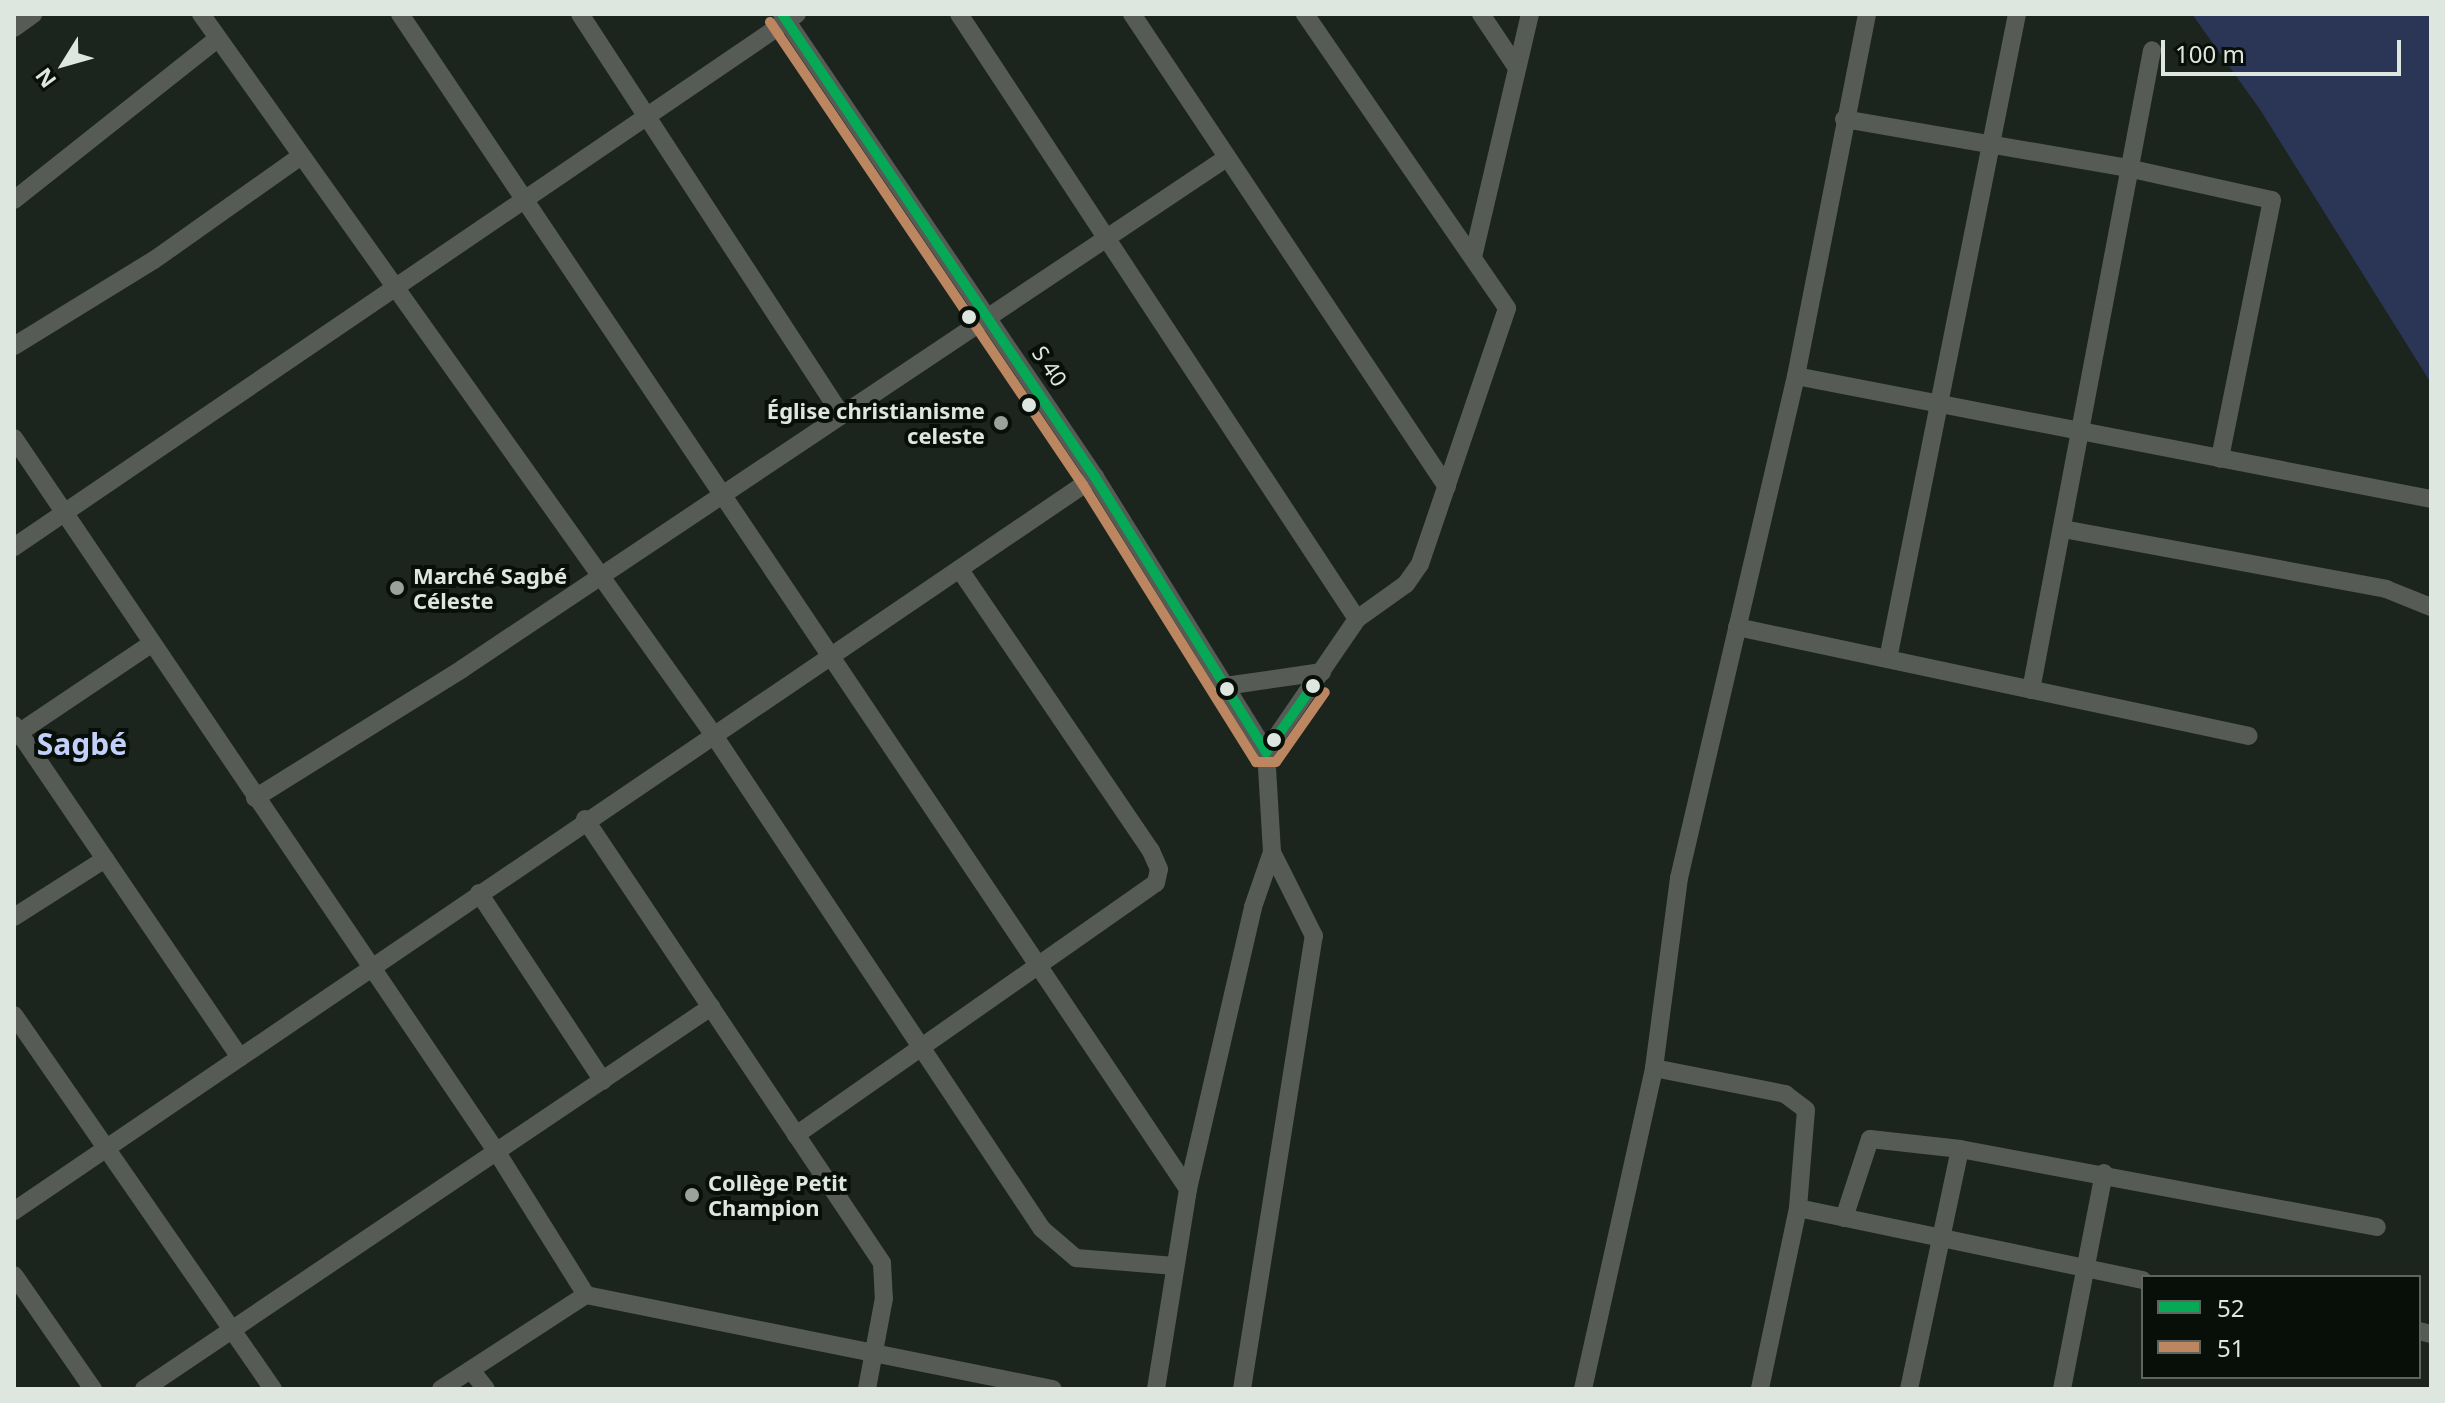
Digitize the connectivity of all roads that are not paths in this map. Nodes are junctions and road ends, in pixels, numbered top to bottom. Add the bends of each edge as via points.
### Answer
1 (33, 14) edge
2 (201, 14) edge
3 (400, 14) edge
4 (580, 14) edge
5 (959, 14) edge
6 (1132, 14) edge
7 (1305, 14) edge
8 (1481, 14) edge
9 (1530, 14) edge
10 (1867, 14) edge
11 (2017, 14) edge
12 (788, 16) edge
13 (14, 28) edge
14 (217, 39) junction
15 (2152, 50) dead end
16 (1515, 65) junction
17 (1844, 119) junction
18 (646, 120) junction
19 (1991, 146) junction
20 (298, 158) junction
21 (1225, 159) junction
22 (2132, 169) junction
23 (528, 198) junction
24 (14, 200) edge
25 (1108, 238) junction
26 (1473, 257) junction
27 (395, 287) junction
28 (989, 317) junction
29 (14, 346) edge
30 (1796, 376) junction
31 (1941, 404) junction
32 (841, 415) junction
33 (2082, 432) junction
34 (14, 438) edge
35 (2220, 459) junction
36 (1095, 477) junction
37 (1447, 487) junction
38 (720, 496) junction
39 (2431, 499) edge
40 (68, 513) junction
41 (2063, 529) junction
42 (14, 547) edge
43 (959, 569) junction
44 (598, 576) junction
45 (2431, 607) edge
46 (1357, 619) junction
47 (1737, 627) junction
48 (151, 644) junction
49 (833, 655) junction
50 (1888, 659) junction
51 (1322, 672) junction
52 (1225, 686) junction
53 (2031, 690) junction
54 (16, 731) edge
55 (713, 734) junction
56 (2249, 736) dead end
57 (1266, 752) junction
58 (255, 798) junction
59 (585, 819) junction
60 (1272, 852) junction
61 (105, 859) junction
62 (479, 893) junction
63 (14, 917) edge
64 (1039, 963) junction
65 (372, 967) junction
66 (711, 1007) junction
67 (14, 1015) edge
68 (920, 1045) junction
69 (240, 1057) junction
70 (1654, 1068) junction
71 (603, 1081) junction
72 (796, 1135) junction
73 (108, 1149) junction
74 (1960, 1149) junction
75 (498, 1154) junction
76 (2104, 1173) junction
77 (1188, 1189) junction
78 (1798, 1208) junction
79 (14, 1211) edge
80 (1844, 1218) junction
81 (2377, 1227) dead end
82 (1941, 1243) junction
83 (1175, 1266) junction
84 (2087, 1269) junction
85 (14, 1275) edge
86 (2141, 1280) edge
87 (586, 1295) junction
88 (233, 1330) junction
89 (873, 1355) junction
90 (471, 1370) junction
91 (1156, 1386) edge
92 (93, 1389) edge
93 (144, 1389) edge
94 (273, 1389) edge
95 (441, 1389) edge
96 (486, 1389) edge
97 (867, 1389) edge
98 (1053, 1389) edge
99 (1175, 1389) edge
100 (1242, 1389) edge
101 (1583, 1389) edge
102 (1760, 1389) edge
103 (1909, 1389) edge
104 (2062, 1389) edge

1 - 13 street
2 - 14 street
3 - 23 street
4 - 18 street
5 - 25 street
6 - 21 street
7 - 26 street
8 - 16 street
9 - 16 street
10 - 17 street
11 - 19 street
12 - 18 street
12 - 28 street, S 40
14 - 20 street
14 - 24 street
15 - 22 street
16 - 26 street
17 - 19 street
17 - 30 street
18 - 23 street
18 - 32 street
19 - 22 street
19 - 31 street
20 - 27 street
20 - 29 street via 154,260
21 - 25 street
21 - 37 street
22 - 33 street
22 - 35 street via 2268,197 2275,206
23 - 27 street
23 - 38 street
25 - 28 street
25 - 46 street
26 - 37 street via 1507,308
27 - 40 street
27 - 44 street
28 - 32 street
28 - 36 street, S 40
30 - 31 street
30 - 47 street
31 - 33 street
31 - 50 street
32 - 38 street
33 - 35 street
33 - 41 street
34 - 40 street
35 - 39 street
36 - 43 street
36 - 52 street, S 40
37 - 46 street via 1420,564 1406,584
38 - 44 street
38 - 49 street
40 - 42 street
40 - 48 street
41 - 45 street via 2386,589
41 - 53 street
43 - 49 street
43 - 64 street via 1159,869 1156,883 1138,899
44 - 55 street
44 - 58 street
46 - 51 street
47 - 50 street
47 - 70 street via 1679,878
48 - 54 street
48 - 58 street
49 - 55 street
49 - 64 street
50 - 53 street
51 - 52 street
51 - 57 street
52 - 57 street, S 40
53 - 56 street
54 - 61 street
55 - 59 street
55 - 68 street
57 - 60 street
58 - 65 street
59 - 62 street
59 - 66 street
60 - 77 street via 1253,907
60 - 100 street via 1314,936
61 - 63 street
61 - 69 street
62 - 65 street
62 - 71 street
64 - 68 street
64 - 77 street
65 - 69 street
65 - 75 street
66 - 71 street
66 - 72 street
67 - 73 street
68 - 72 street
68 - 83 street via 1057,1247 1076,1258
69 - 73 street
70 - 78 street via 1799,1100 1808,1127
70 - 101 street
71 - 75 street
72 - 89 street via 882,1263 887,1278
73 - 79 street
73 - 88 street
74 - 76 street
74 - 80 street via 1870,1139
74 - 82 street
75 - 87 street
75 - 88 street
76 - 81 street
76 - 84 street
77 - 83 street
78 - 80 street
78 - 102 street
80 - 82 street
82 - 84 street
82 - 103 street
83 - 91 street
84 - 86 street
84 - 104 street
85 - 92 street
87 - 89 street
87 - 90 street
88 - 93 street
88 - 94 street
89 - 97 street
89 - 98 street
90 - 95 street
90 - 96 street
91 - 99 street

